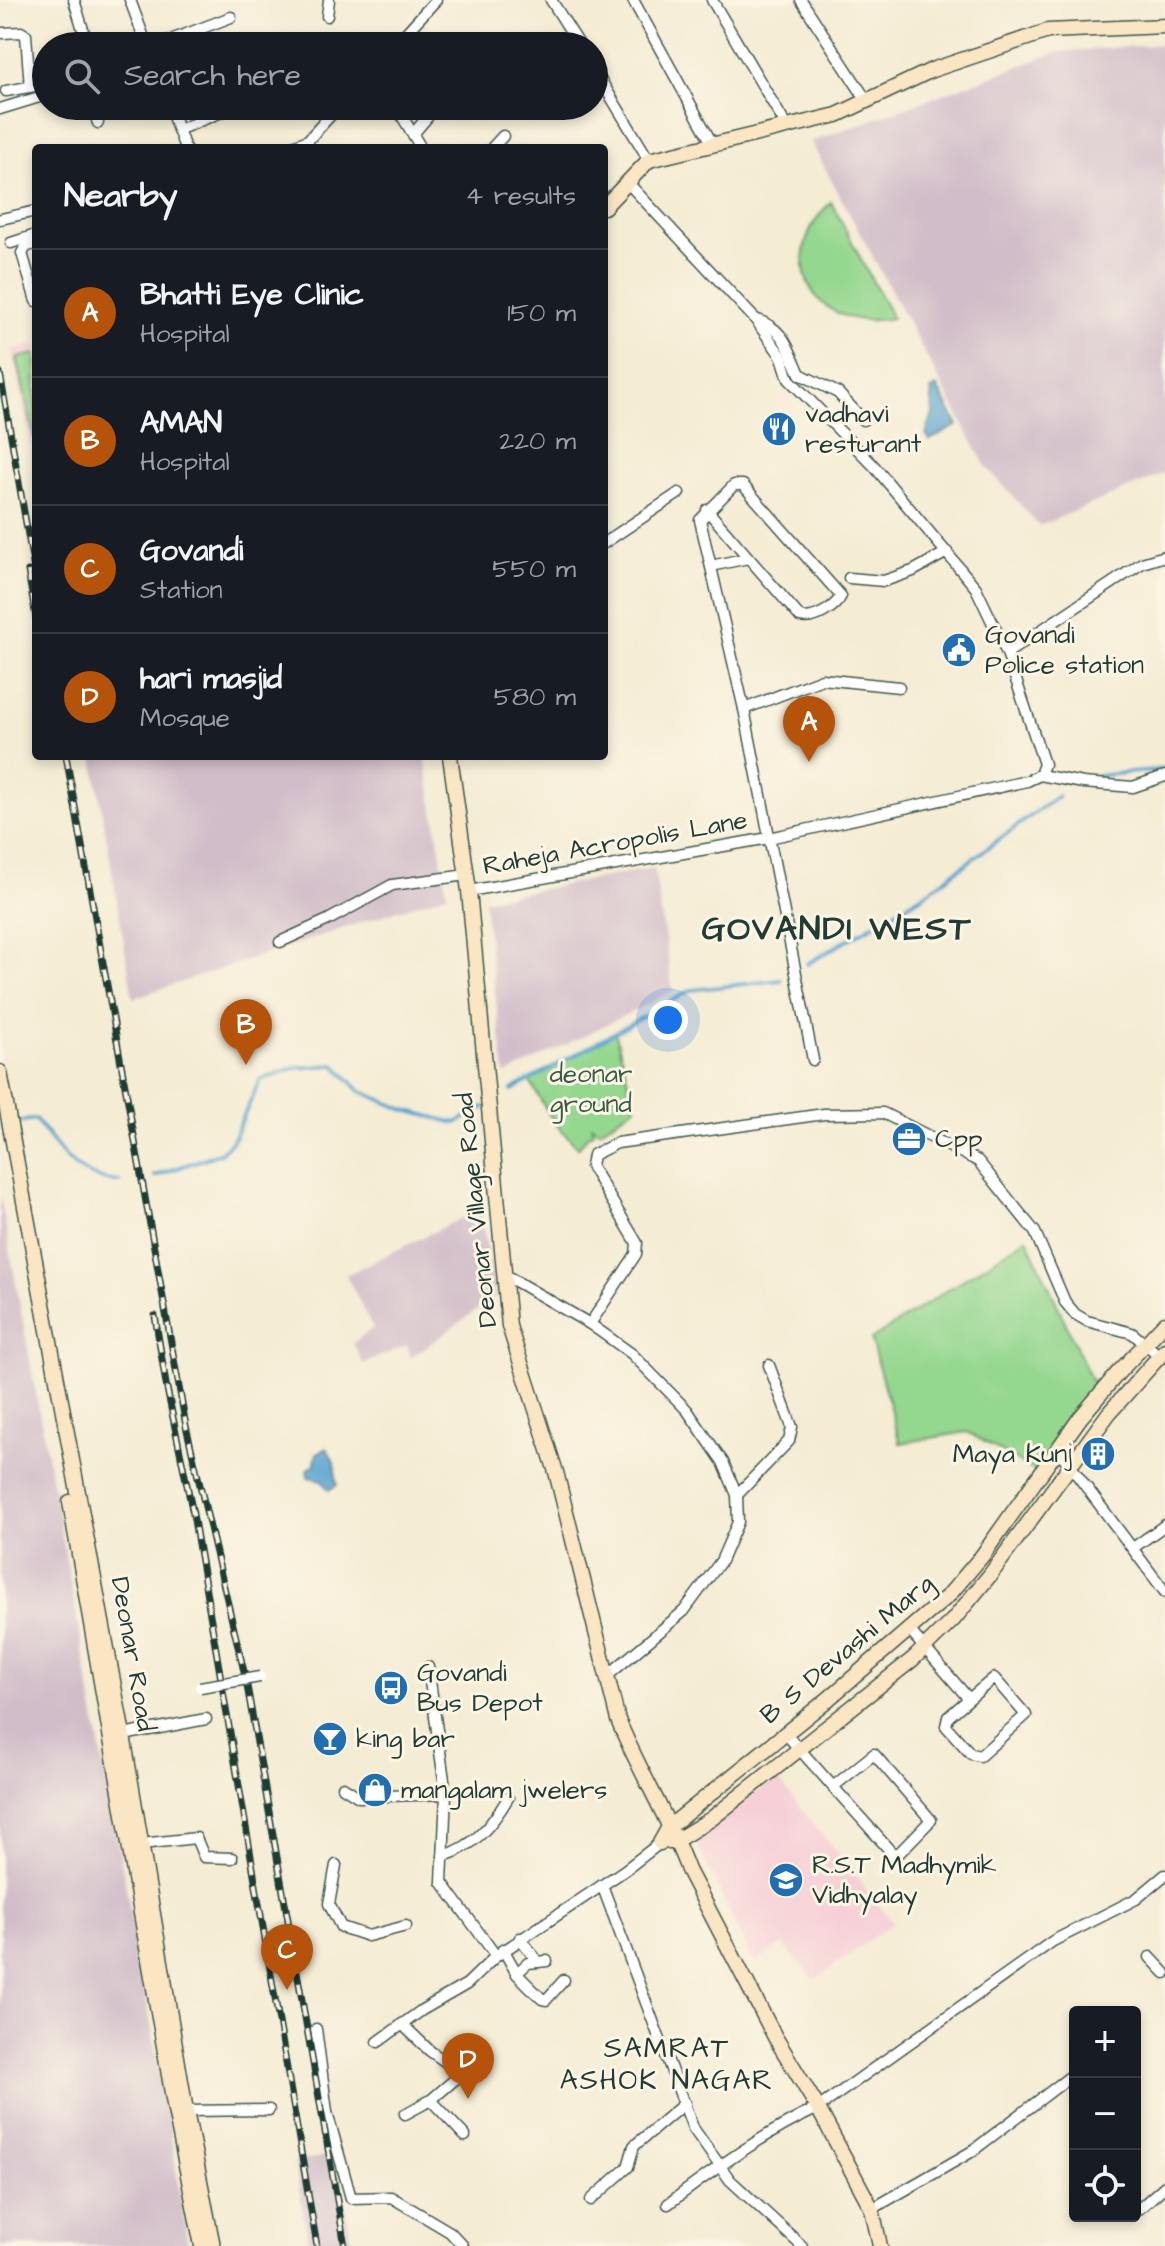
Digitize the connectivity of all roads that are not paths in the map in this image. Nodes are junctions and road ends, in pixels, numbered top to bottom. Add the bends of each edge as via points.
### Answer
1 (74, 0) edge
2 (130, 0) edge
3 (329, 0) edge
4 (436, 0) edge
5 (551, 0) edge
6 (633, 0) edge
7 (712, 0) edge
8 (801, 0) edge
9 (327, 16) dead end
10 (231, 17) dead end
11 (1165, 26) edge
12 (84, 32) edge
13 (142, 32) edge
14 (192, 32) edge
15 (407, 32) edge
16 (571, 32) edge
17 (3, 33) dead end
18 (30, 87) joint
19 (6, 91) dead end
20 (608, 92) edge
21 (32, 99) edge
22 (867, 101) junction
23 (0, 109) edge
24 (97, 120) edge
25 (174, 120) edge
26 (202, 120) edge
27 (326, 120) edge
28 (404, 120) edge
29 (425, 120) edge
30 (98, 123) dead end
31 (787, 127) junction
32 (178, 130) junction
33 (413, 134) junction
34 (503, 136) dead end
35 (183, 144) edge
36 (298, 144) edge
37 (419, 144) edge
38 (496, 144) edge
39 (713, 145) junction
40 (649, 160) junction
41 (628, 183) junction
42 (608, 203) edge
43 (32, 212) edge
44 (1, 219) edge
45 (32, 236) edge
46 (11, 243) dead end
47 (32, 245) edge
48 (32, 287) edge
49 (755, 319) junction
50 (863, 420) dead end
51 (679, 493) dead end
52 (707, 510) junction
53 (608, 540) edge
54 (947, 552) junction
55 (1165, 556) edge
56 (748, 558) junction
57 (711, 566) junction
58 (849, 578) dead end
59 (1007, 653) junction
60 (899, 687) dead end
61 (744, 709) junction
62 (451, 760) edge
63 (1040, 775) junction
64 (1165, 776) edge
65 (769, 838) junction
66 (468, 883) junction
67 (280, 942) dead end
68 (813, 1060) dead end
69 (0, 1072) edge
70 (0, 1117) edge
71 (14, 1170) junction
72 (505, 1275) junction
73 (1165, 1323) edge
74 (590, 1324) junction
75 (1146, 1343) junction
76 (1162, 1353) edge
77 (769, 1365) dead end
78 (1057, 1448) junction
79 (1071, 1466) junction
80 (737, 1495) junction
81 (1165, 1525) edge
82 (1133, 1548) junction
83 (1165, 1592) edge
84 (910, 1631) junction
85 (924, 1649) junction
86 (428, 1667) dead end
87 (260, 1677) dead end
88 (606, 1677) junction
89 (200, 1687) dead end
90 (969, 1699) junction
91 (206, 1719) dead end
92 (785, 1733) junction
93 (118, 1736) junction
94 (800, 1750) junction
95 (834, 1786) junction
96 (343, 1787) dead end
97 (446, 1794) junction
98 (508, 1798) dead end
99 (700, 1803) junction
100 (711, 1819) junction
101 (669, 1827) junction
102 (677, 1840) junction
103 (660, 1843) junction
104 (141, 1844) junction
105 (443, 1856) junction
106 (232, 1858) dead end
107 (336, 1865) dead end
108 (1165, 1875) edge
109 (602, 1885) junction
110 (146, 1902) junction
111 (406, 1926) dead end
112 (520, 1938) junction
113 (499, 1952) junction
114 (1150, 1957) dead end
115 (517, 1973) junction
116 (1165, 1973) edge
117 (564, 1980) dead end
118 (402, 2024) junction
119 (316, 2029) dead end
120 (378, 2042) dead end
121 (1069, 2078) edge
122 (431, 2100) junction
123 (685, 2103) junction
124 (818, 2108) junction
125 (269, 2110) dead end
126 (186, 2111) junction
127 (405, 2114) dead end
128 (465, 2136) dead end
129 (719, 2165) junction
130 (1165, 2186) edge
131 (591, 2200) dead end
132 (199, 2202) junction
133 (668, 2204) dead end
134 (1141, 2207) edge
135 (872, 2209) junction
136 (202, 2246) edge
137 (213, 2246) edge
138 (463, 2246) edge
139 (802, 2246) edge
140 (880, 2246) edge

1 - 12 street
2 - 13 street
3 - 9 street
4 - 15 street
5 - 16 street
6 - 39 street
7 - 31 street
8 - 22 street
10 - 14 street
11 - 22 main road via 1048,31 932,70
17 - 18 street via 26,35
18 - 19 street
20 - 40 street
21 - 23 street
22 - 31 main road via 837,115
24 - 30 street
25 - 32 street
26 - 32 street
27 - 36 street
28 - 33 street
29 - 33 street
31 - 39 main road
32 - 35 street
33 - 37 street
34 - 38 street
39 - 40 main road
40 - 41 main road
41 - 42 main road
41 - 49 street
43 - 44 street
45 - 46 street
47 - 48 street via 22,253
49 - 50 street via 778,332 800,374 838,393
49 - 54 street via 782,357 789,379 874,466
51 - 53 street
52 - 56 street
52 - 56 street via 734,485 743,485 841,596 811,618 800,617
52 - 57 street via 700,520
54 - 58 street via 884,581
54 - 59 street via 976,588
55 - 59 street via 1142,563
56 - 57 street
57 - 61 street
59 - 63 street via 1044,764
60 - 61 street via 822,679
61 - 65 street
62 - 66 main road, Deonar Village Road
63 - 64 street via 1133,787
63 - 65 street, Raheja Acropolis Lane
65 - 66 street, Raheja Acropolis Lane
65 - 68 street
66 - 67 street, Raheja Acropolis Lane via 392,885
66 - 72 main road, Deonar Village Road
69 - 71 main road, Deonar Road
70 - 71 main road, Deonar Road
71 - 93 main road, Deonar Road
72 - 74 street
72 - 88 main road, Deonar Village Road via 509,1326 556,1472
73 - 75 main road, B S Devashi Marg
74 - 75 street via 636,1254 637,1243 591,1166 593,1155 617,1143 824,1114 883,1113 978,1161 1035,1232 1075,1314
74 - 80 street via 632,1354 687,1410 723,1462
75 - 76 street
75 - 78 main road, B S Devashi Marg
76 - 79 main road, B S Devashi Marg
77 - 80 street via 792,1427 789,1441
78 - 79 street
78 - 84 main road, B S Devashi Marg via 982,1556
79 - 82 street
79 - 85 main road, B S Devashi Marg via 990,1575
80 - 88 street via 738,1522 721,1561 684,1611
81 - 82 street
82 - 83 street
84 - 85 street
84 - 92 main road, B S Devashi Marg
85 - 90 street
85 - 94 main road, B S Devashi Marg
86 - 97 street
87 - 89 street, bridge
88 - 101 main road, Deonar Village Road via 631,1752
90 - 90 street via 948,1717 946,1726 976,1757 1026,1715 994,1678
91 - 93 street
92 - 94 street
92 - 99 main road, B S Devashi Marg
93 - 104 main road, Deonar Road
93 - 110 main road, Deonar Road
94 - 95 street
94 - 100 main road, B S Devashi Marg
95 - 95 street via 893,1854 931,1820 874,1754
96 - 97 street via 359,1797
97 - 105 street
98 - 105 street via 480,1836
99 - 100 main road
99 - 101 main road, B S Devashi Marg
100 - 102 main road, B S Devashi Marg
101 - 102 main road, Deonar Village Road
101 - 103 main road, B S Devashi Marg
102 - 103 main road, B S Devashi Marg
102 - 124 main road, Deonar Village Road via 775,2037
103 - 109 street, B S Devashi Marg
104 - 106 street via 196,1838 204,1857
104 - 110 main road, Deonar Road
105 - 113 street via 442,1882
107 - 111 street via 329,1904 341,1927 368,1936
108 - 124 street via 1136,1899 1053,1941
109 - 112 street, B S Devashi Marg
109 - 123 street
110 - 126 main road, Deonar Road
110 - 132 main road, Deonar Road via 175,2110
112 - 113 street, B S Devashi Marg
112 - 115 street via 542,1961 524,1965
113 - 115 street
113 - 118 street, B S Devashi Marg via 467,1984
114 - 116 street
115 - 117 street via 546,2000
118 - 120 street, B S Devashi Marg
118 - 122 street via 460,2072
119 - 138 street via 327,2112 351,2198 391,2197 450,2232
121 - 135 street via 971,2152
122 - 127 street
122 - 128 street
123 - 129 street via 693,2128
123 - 131 street via 634,2146 628,2167
124 - 129 street
124 - 135 main road, Deonar Village Road
125 - 126 street
126 - 132 main road, Deonar Road
129 - 133 street
129 - 139 street
130 - 134 street
132 - 136 main road, Deonar Road
132 - 137 main road, Deonar Road
135 - 140 main road, Deonar Village Road

